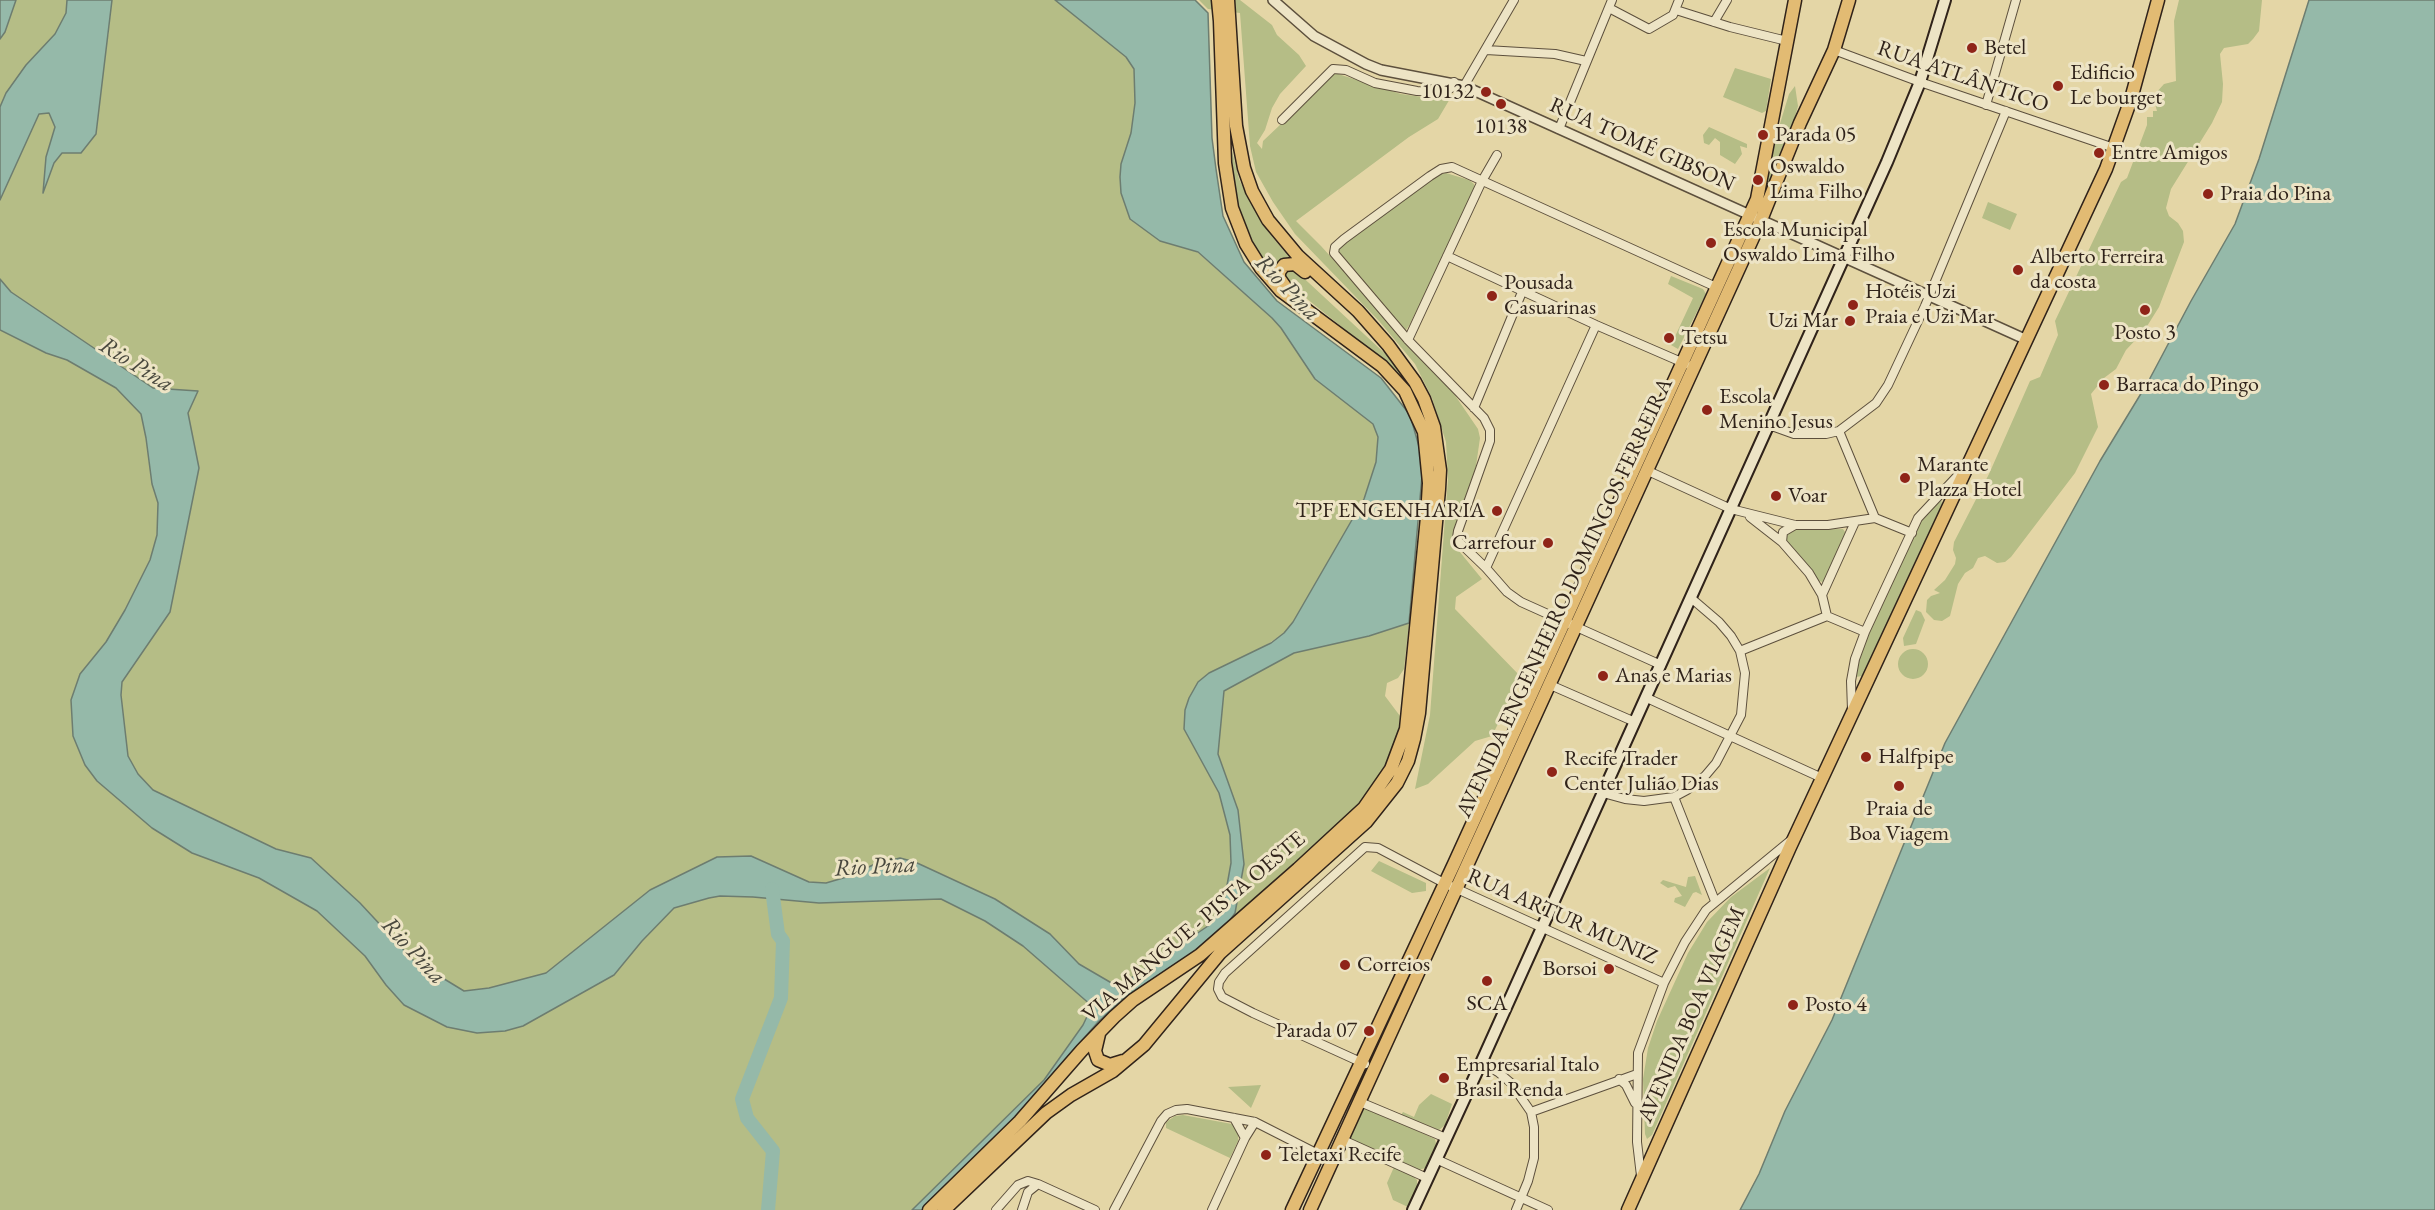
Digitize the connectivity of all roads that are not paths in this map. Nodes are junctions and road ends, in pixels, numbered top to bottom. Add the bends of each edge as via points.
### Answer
1 (1218, 0) edge
2 (1514, 0) edge
3 (1679, 0) edge
4 (1727, 0) edge
5 (1795, 0) edge
6 (1849, 0) edge
7 (1945, 0) edge
8 (2016, 0) edge
9 (2158, 0) edge
10 (1273, 1) edge
11 (1610, 4) edge
12 (1228, 10) edge
13 (1676, 10) junction
14 (1714, 22) junction
15 (1787, 41) junction
16 (1486, 50) junction
17 (1834, 50) junction
18 (1586, 61) junction
19 (1454, 82) junction
20 (1920, 82) junction
21 (1464, 86) junction
22 (1986, 105) junction
23 (2006, 111) junction
24 (1282, 120) dead end
25 (1559, 129) junction
26 (2114, 148) junction
27 (1497, 155) dead end
28 (1482, 181) junction
29 (1755, 218) junction
30 (1447, 256) junction
31 (1843, 258) junction
32 (1716, 287) junction
33 (1522, 292) junction
34 (1929, 297) junction
35 (1325, 324) junction
36 (1596, 325) junction
37 (1408, 340) junction
38 (2027, 340) junction
39 (1391, 348) junction
40 (1688, 365) junction
41 (1474, 408) junction
42 (1768, 425) junction
43 (1839, 431) junction
44 (1970, 463) junction
45 (1646, 470) junction
46 (1731, 509) junction
47 (1746, 514) junction
48 (1875, 518) junction
49 (1855, 522) junction
50 (1795, 525) junction
51 (1912, 533) junction
52 (1782, 542) junction
53 (1486, 568) junction
54 (1822, 595) junction
55 (1691, 598) junction
56 (1827, 616) junction
57 (1569, 624) junction
58 (1864, 632) junction
59 (1740, 651) junction
60 (1661, 665) junction
61 (1548, 684) junction
62 (1647, 698) junction
63 (1852, 712) junction
64 (1635, 722) junction
65 (1731, 737) junction
66 (1822, 778) junction
67 (1603, 793) junction
68 (1674, 797) junction
69 (1795, 836) junction
70 (1450, 886) junction
71 (1715, 901) junction
72 (1541, 928) junction
73 (1664, 983) junction
74 (1099, 1033) junction
75 (1126, 1061) junction
76 (1361, 1062) junction
77 (1481, 1063) junction
78 (1374, 1068) junction
79 (1637, 1074) junction
80 (1619, 1079) junction
81 (1360, 1101) junction
82 (1637, 1107) junction
83 (1531, 1112) junction
84 (1234, 1118) junction
85 (1255, 1122) junction
86 (1245, 1138) junction
87 (1446, 1138) junction
88 (1343, 1140) junction
89 (1318, 1154) junction
90 (1436, 1159) junction
91 (1427, 1178) junction
92 (1641, 1181) junction
93 (1035, 1186) junction
94 (1522, 1198) junction
95 (929, 1210) edge
96 (944, 1210) edge
97 (996, 1210) edge
98 (1022, 1210) edge
99 (1095, 1210) edge
100 (1114, 1210) edge
101 (1212, 1210) edge
102 (1292, 1210) edge
103 (1310, 1210) edge
104 (1413, 1210) edge
105 (1516, 1210) edge
106 (1548, 1210) edge
107 (1628, 1210) edge

1 - 12 main road, VIA MANGUE - PISTA OESTE
2 - 16 street
3 - 13 street
4 - 14 street
5 - 15 main road, AVENIDA ENGENHEIRO DOMINGOS FERREIRA
6 - 17 main road, AVENIDA ENGENHEIRO DOMINGOS FERREIRA
7 - 20 main road
8 - 22 street
9 - 26 main road, AVENIDA BOA VIAGEM
10 - 19 street, RUA TOMÉ GIBSON via 1314,36 1366,64
11 - 13 street via 1649,29 1668,20
11 - 18 street
12 - 35 main road, VIA MANGUE - PISTA OESTE via 1225,163 1238,226 1246,244 1281,291
12 - 39 main road via 1236,126 1252,191 1268,220 1298,256 1358,311
13 - 14 street
14 - 15 street
15 - 29 main road, AVENIDA ENGENHEIRO DOMINGOS FERREIRA
16 - 18 street via 1555,54
16 - 21 street
17 - 20 street, RUA ATLÂNTICO
17 - 29 main road, AVENIDA ENGENHEIRO DOMINGOS FERREIRA
18 - 25 street
19 - 21 street, RUA TOMÉ GIBSON
19 - 24 street via 1444,92 1416,92 1334,69
20 - 22 street, RUA ATLÂNTICO
20 - 31 main road
21 - 25 street, RUA TOMÉ GIBSON
22 - 23 street, RUA ATLÂNTICO
23 - 26 street, RUA ATLÂNTICO
23 - 34 street
25 - 29 street, RUA TOMÉ GIBSON
26 - 38 main road, AVENIDA BOA VIAGEM
27 - 28 street
28 - 30 street
28 - 32 street
28 - 37 street via 1452,168 1441,169 1335,247 1334,253
29 - 31 street, RUA TOMÉ GIBSON
29 - 32 main road, AVENIDA ENGENHEIRO DOMINGOS FERREIRA
29 - 40 main road, AVENIDA ENGENHEIRO DOMINGOS FERREIRA
30 - 33 street
30 - 37 street
31 - 34 street, RUA TOMÉ GIBSON
31 - 42 main road
32 - 40 main road, AVENIDA ENGENHEIRO DOMINGOS FERREIRA
33 - 36 street
33 - 41 street
34 - 38 street, RUA TOMÉ GIBSON
34 - 43 street via 1876,403
35 - 39 main road via 1280,282 1279,272 1286,264 1298,265
35 - 74 main road, VIA MANGUE - PISTA OESTE via 1395,379 1416,410 1424,432 1429,483 1413,663 1400,749 1365,808 1200,956 1133,1000
36 - 40 street
36 - 53 street
37 - 41 street
38 - 44 main road, AVENIDA BOA VIAGEM
39 - 75 main road via 1427,406 1438,444 1440,470 1419,713 1408,761 1397,783 1366,822 1221,952 1160,1028
40 - 45 main road, AVENIDA ENGENHEIRO DOMINGOS FERREIRA
40 - 57 main road, AVENIDA ENGENHEIRO DOMINGOS FERREIRA
41 - 53 street via 1490,429 1490,441 1457,538
42 - 43 street via 1794,434
42 - 46 main road
43 - 48 street
44 - 51 street, AVENIDA BOA VIAGEM via 1925,510
44 - 63 main road, AVENIDA BOA VIAGEM
45 - 46 street
45 - 57 main road, AVENIDA ENGENHEIRO DOMINGOS FERREIRA
46 - 47 street
46 - 55 main road
47 - 50 street
47 - 52 street
48 - 49 street
48 - 51 street
49 - 50 street
49 - 54 street
50 - 52 street via 1783,532
51 - 58 street, AVENIDA BOA VIAGEM
52 - 54 street
53 - 57 street via 1507,592
54 - 56 street
55 - 59 street via 1719,622
55 - 60 main road
56 - 58 street
56 - 59 street
57 - 60 street
57 - 61 main road, AVENIDA ENGENHEIRO DOMINGOS FERREIRA
57 - 70 main road, AVENIDA ENGENHEIRO DOMINGOS FERREIRA
58 - 63 street, AVENIDA BOA VIAGEM via 1851,681
59 - 65 street via 1745,690
60 - 62 main road
61 - 64 street
61 - 70 main road, AVENIDA ENGENHEIRO DOMINGOS FERREIRA
62 - 64 main road
62 - 65 street
63 - 66 main road, AVENIDA BOA VIAGEM
64 - 67 main road
65 - 66 street
65 - 68 street via 1705,776
66 - 69 main road, AVENIDA BOA VIAGEM
67 - 68 street via 1644,801
67 - 72 main road
68 - 71 street
69 - 71 street, AVENIDA BOA VIAGEM
69 - 92 main road, AVENIDA BOA VIAGEM
70 - 72 street, RUA ARTUR MUNIZ
70 - 76 main road, AVENIDA ENGENHEIRO DOMINGOS FERREIRA
70 - 76 street, RUA ARTUR MUNIZ via 1378,848 1365,847 1219,982 1222,997
70 - 78 main road, AVENIDA ENGENHEIRO DOMINGOS FERREIRA
71 - 73 street, AVENIDA BOA VIAGEM via 1695,925
72 - 73 street, RUA ARTUR MUNIZ
72 - 77 main road
73 - 79 street, AVENIDA BOA VIAGEM via 1638,1053
74 - 75 main road via 1095,1051 1098,1060 1110,1065
74 - 95 main road, VIA MANGUE - PISTA OESTE via 1020,1121
75 - 96 main road via 1046,1113
76 - 78 street
76 - 89 main road, AVENIDA ENGENHEIRO DOMINGOS FERREIRA
77 - 83 street via 1511,1083
77 - 87 main road
78 - 81 main road, AVENIDA ENGENHEIRO DOMINGOS FERREIRA
79 - 80 street
79 - 82 street, AVENIDA BOA VIAGEM
80 - 82 street
80 - 83 street
81 - 87 street
81 - 88 main road, AVENIDA ENGENHEIRO DOMINGOS FERREIRA
82 - 92 street, AVENIDA BOA VIAGEM
83 - 94 street via 1534,1158
84 - 85 street
84 - 86 street
84 - 100 street via 1187,1109 1167,1114
85 - 86 street
85 - 89 street
86 - 101 street
87 - 90 main road
88 - 91 street
88 - 103 main road, AVENIDA ENGENHEIRO DOMINGOS FERREIRA
89 - 102 main road, AVENIDA ENGENHEIRO DOMINGOS FERREIRA
90 - 91 main road
90 - 94 street
91 - 104 main road
92 - 107 main road, AVENIDA BOA VIAGEM
93 - 97 street via 1028,1181 1018,1185
93 - 98 street
93 - 99 street
94 - 105 street
94 - 106 street

